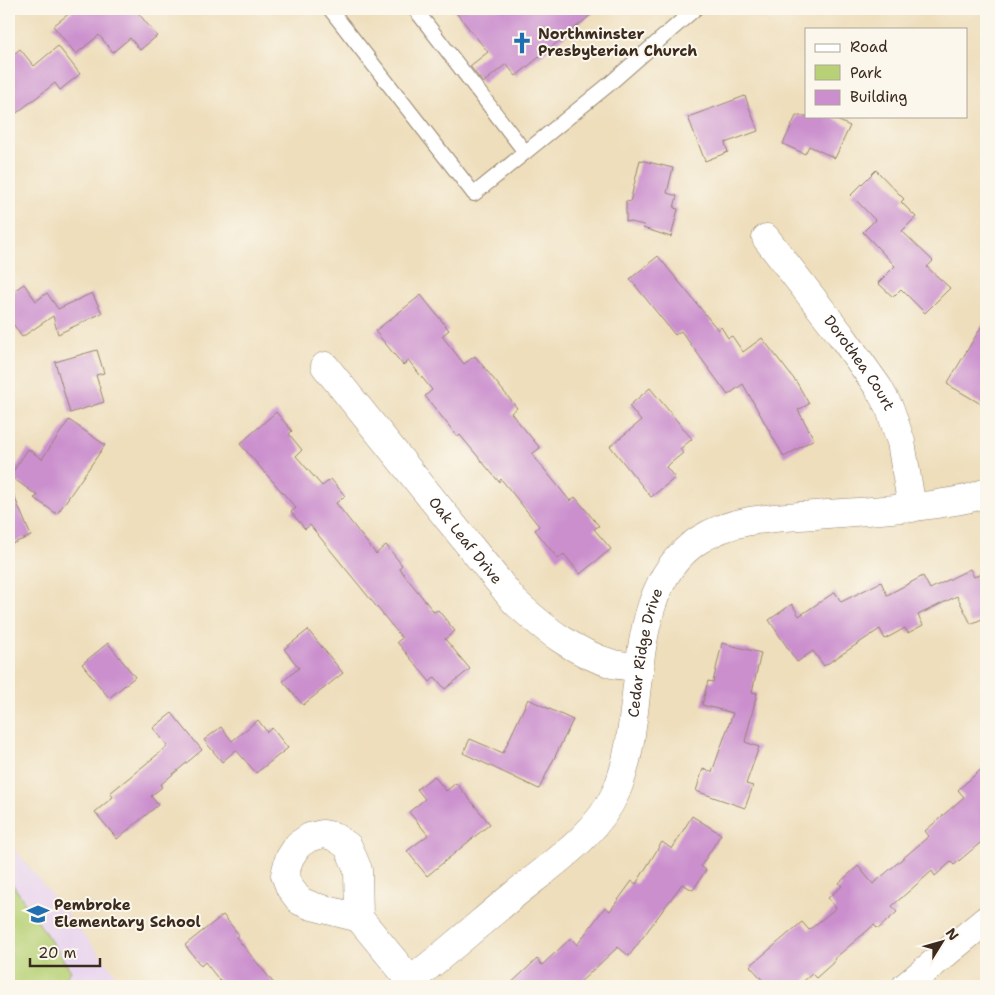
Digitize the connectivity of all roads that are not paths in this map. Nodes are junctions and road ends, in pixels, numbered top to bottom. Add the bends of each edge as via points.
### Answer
1 (330, 9) edge
2 (415, 9) edge
3 (695, 9) edge
4 (525, 152) junction
5 (766, 238) dead end
6 (325, 366) dead end
7 (986, 492) edge
8 (912, 508) junction
9 (640, 667) junction
10 (359, 918) dead end
11 (986, 920) edge
12 (412, 983) edge
13 (906, 986) edge

1 - 4 lane via 474,194
2 - 4 lane
3 - 4 lane
5 - 8 street, Dorothea Court via 841,335 890,409 901,442
6 - 9 street, Oak Leaf Drive via 515,602 567,644 614,664
7 - 8 street, Cedar Ridge Drive via 976,497
8 - 9 street, Cedar Ridge Drive via 762,519 734,524 698,540 672,564 656,593 645,629
9 - 12 street, Cedar Ridge Drive via 626,762 616,792 599,820 571,848
10 - 12 street
11 - 13 street

